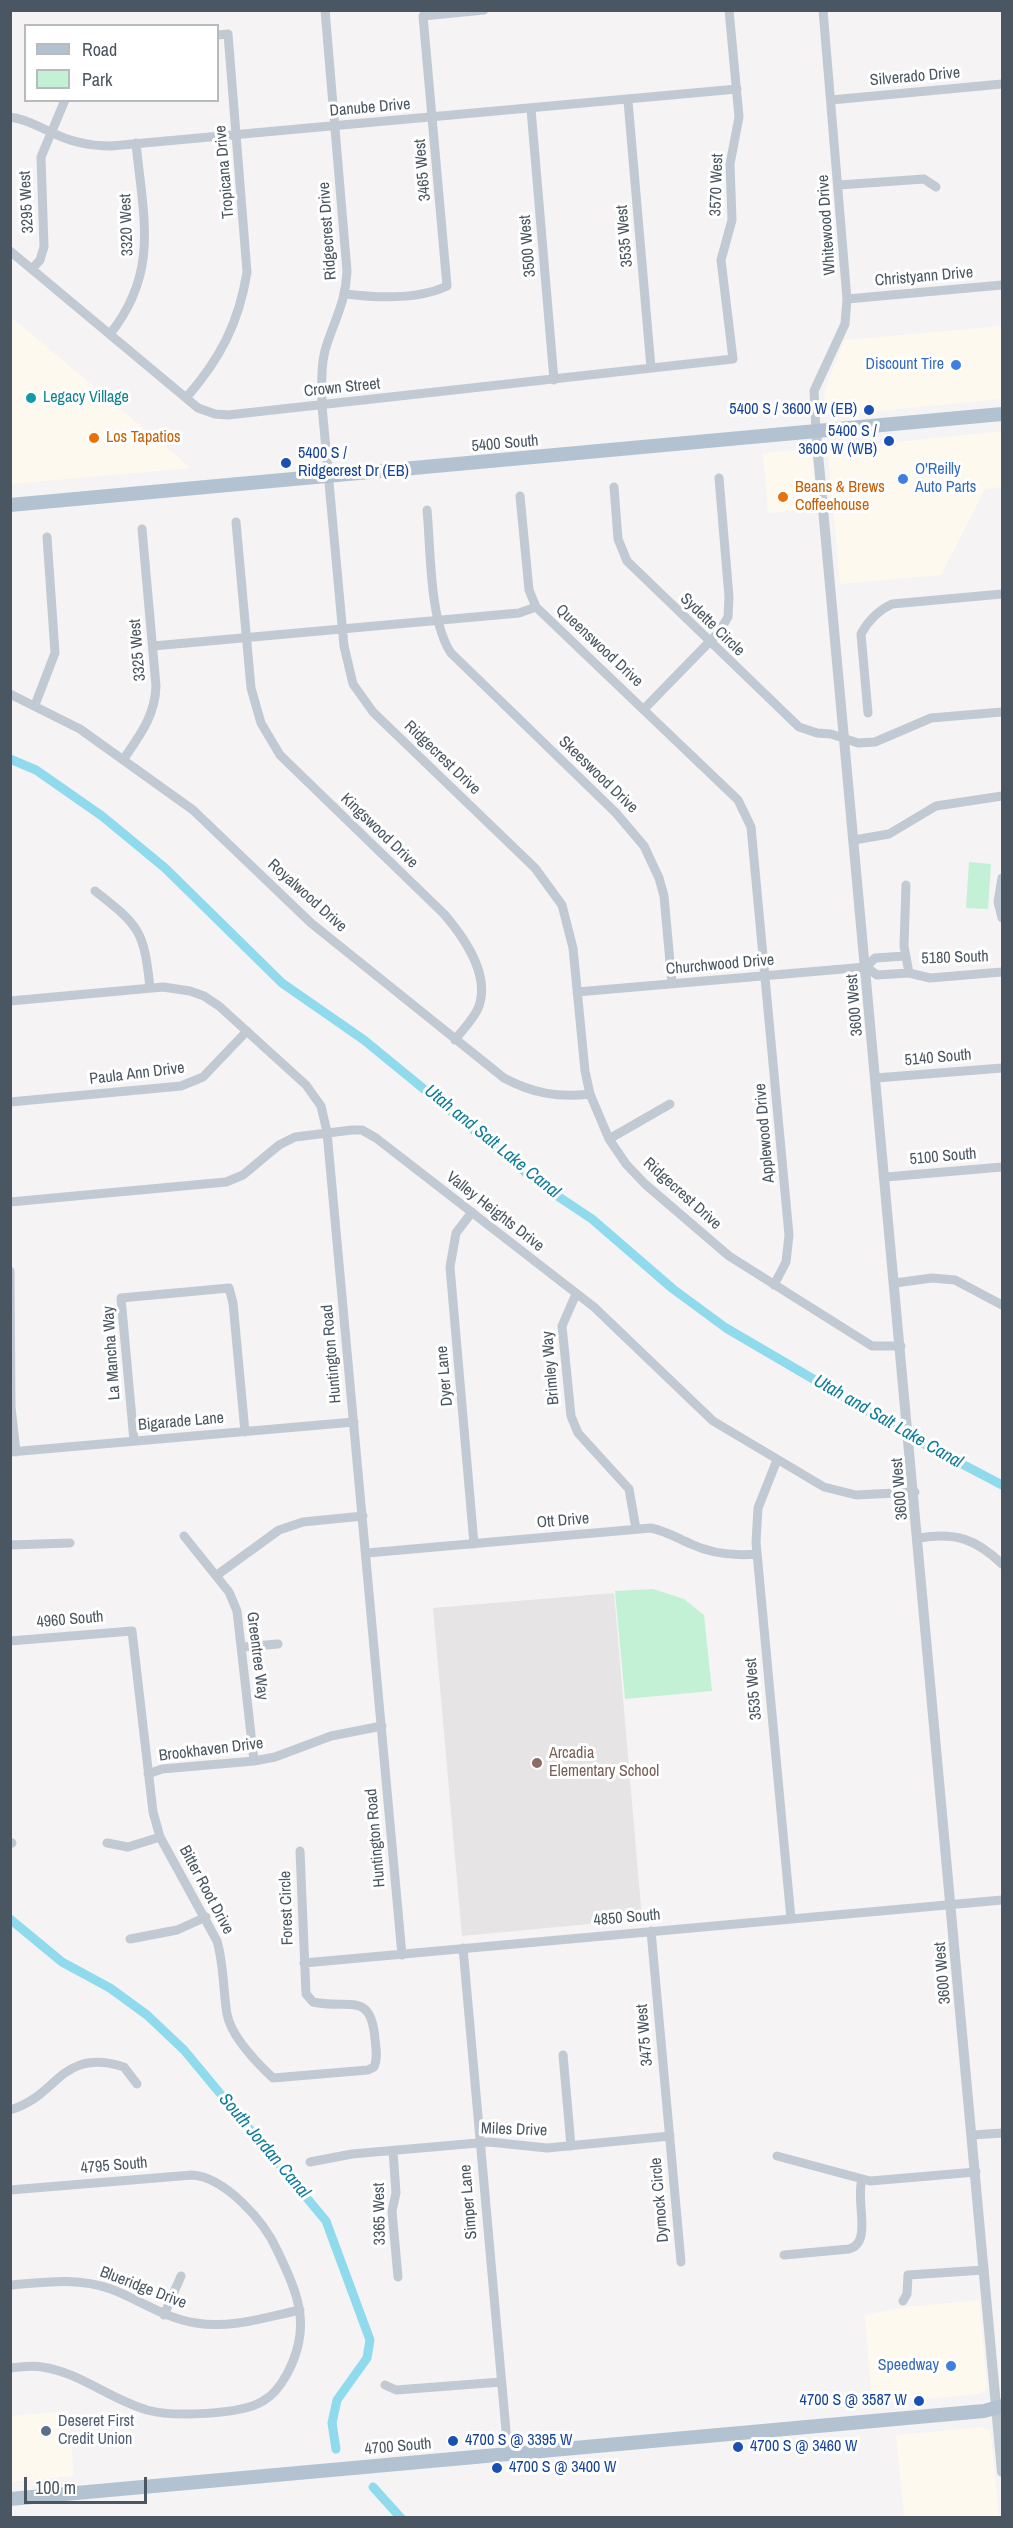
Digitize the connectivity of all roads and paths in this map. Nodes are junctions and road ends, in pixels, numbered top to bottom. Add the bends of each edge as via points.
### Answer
1 (325, 10) edge
2 (484, 10) edge
3 (729, 10) edge
4 (823, 10) edge
5 (219, 35) edge
6 (1002, 84) edge
7 (737, 89) junction
8 (831, 100) junction
9 (628, 101) junction
10 (64, 102) edge
11 (531, 109) junction
12 (10, 117) edge
13 (433, 117) junction
14 (335, 126) junction
15 (52, 133) junction
16 (236, 134) junction
17 (136, 143) junction
18 (839, 185) junction
19 (936, 187) dead end
20 (10, 251) edge
21 (32, 269) junction
22 (1002, 285) edge
23 (346, 294) junction
24 (847, 299) junction
25 (110, 334) junction
26 (733, 359) joint
27 (651, 368) junction
28 (554, 380) junction
29 (186, 398) junction
30 (322, 406) junction
31 (1002, 414) edge
32 (816, 432) junction
33 (328, 476) junction
34 (718, 478) dead end
35 (614, 487) dead end
36 (520, 495) dead end
37 (10, 505) edge
38 (427, 510) dead end
39 (236, 522) dead end
40 (142, 529) dead end
41 (47, 537) dead end
42 (1002, 594) edge
43 (536, 607) junction
44 (437, 621) junction
45 (342, 630) junction
46 (246, 639) junction
47 (709, 643) junction
48 (153, 646) junction
49 (10, 694) edge
50 (35, 705) junction
51 (644, 709) junction
52 (1002, 712) edge
53 (868, 713) dead end
54 (845, 739) junction
55 (123, 760) junction
56 (1002, 796) edge
57 (854, 840) junction
58 (1002, 878) edge
59 (906, 885) dead end
60 (95, 891) dead end
61 (1002, 918) edge
62 (905, 956) junction
63 (866, 967) junction
64 (1002, 972) edge
65 (909, 973) junction
66 (766, 976) junction
67 (672, 984) junction
68 (150, 988) junction
69 (577, 992) junction
70 (10, 1001) edge
71 (247, 1031) junction
72 (455, 1040) junction
73 (1002, 1068) edge
74 (876, 1078) junction
75 (590, 1094) junction
76 (10, 1102) edge
77 (670, 1104) dead end
78 (327, 1132) junction
79 (609, 1139) junction
80 (1002, 1167) edge
81 (886, 1177) junction
82 (10, 1202) edge
83 (472, 1212) junction
84 (10, 1271) edge
85 (896, 1282) junction
86 (774, 1285) junction
87 (576, 1294) junction
88 (1002, 1305) edge
89 (901, 1346) junction
90 (354, 1422) junction
91 (245, 1432) junction
92 (134, 1441) junction
93 (13, 1452) edge
94 (777, 1460) junction
95 (915, 1492) junction
96 (363, 1516) junction
97 (636, 1529) junction
98 (184, 1536) dead end
99 (919, 1538) junction
100 (70, 1543) dead end
101 (474, 1544) junction
102 (10, 1545) edge
103 (366, 1553) junction
104 (757, 1554) junction
105 (1002, 1564) edge
106 (217, 1575) junction
107 (132, 1631) joint
108 (10, 1641) edge
109 (278, 1644) dead end
110 (243, 1647) junction
111 (382, 1726) junction
112 (254, 1761) junction
113 (148, 1774) junction
114 (160, 1837) junction
115 (107, 1843) dead end
116 (300, 1851) dead end
117 (1002, 1900) edge
118 (951, 1905) junction
119 (206, 1917) junction
120 (791, 1919) junction
121 (651, 1931) junction
122 (130, 1939) dead end
123 (463, 1948) junction
124 (402, 1955) junction
125 (304, 1963) junction
126 (563, 2055) dead end
127 (376, 2062) joint
128 (136, 2084) dead end
129 (10, 2110) edge
130 (1002, 2133) edge
131 (972, 2135) junction
132 (670, 2136) junction
133 (479, 2143) junction
134 (572, 2145) junction
135 (393, 2151) junction
136 (777, 2156) dead end
137 (310, 2162) dead end
138 (976, 2172) junction
139 (862, 2180) junction
140 (10, 2190) edge
141 (784, 2255) dead end
142 (681, 2262) dead end
143 (984, 2270) junction
144 (181, 2276) dead end
145 (398, 2277) dead end
146 (10, 2285) edge
147 (903, 2301) dead end
148 (300, 2310) junction
149 (164, 2315) junction
150 (10, 2368) edge
151 (501, 2382) junction
152 (385, 2385) dead end
153 (1000, 2406) edge
154 (508, 2453) junction
155 (1002, 2472) edge
156 (10, 2499) edge

1 - 14 street, Ridgecrest Drive
2 - 13 street, 3465 West via 423,16
3 - 7 street, 3570 West
4 - 8 street, Whitewood Drive
5 - 16 street, Tropicana Drive via 228,34
6 - 8 street, Silverado Drive
7 - 9 street, Danube Drive
7 - 26 street, 3570 West via 739,117 730,164 732,220 721,261
8 - 18 street, Whitewood Drive
9 - 11 street, Danube Drive
9 - 27 street, 3535 West
10 - 15 street, 3295 West
11 - 13 street, Danube Drive
11 - 28 street, 3500 West
12 - 15 street, Danube Drive via 35,123
13 - 14 street, Danube Drive
13 - 23 street, 3465 West via 447,286 383,297
14 - 16 street, Danube Drive
14 - 23 street, Ridgecrest Drive
15 - 17 street, Danube Drive via 88,146
15 - 21 street, 3295 West via 41,157 44,247
16 - 17 street, Danube Drive
16 - 29 street, Tropicana Drive via 247,272 243,301 227,344
17 - 25 street, 3320 West via 144,227 142,273 135,296
18 - 19 street via 924,179
18 - 24 street, Whitewood Drive
20 - 21 street, Crown Street
21 - 25 street, Crown Street
22 - 24 street, Christyann Drive
23 - 30 street, Ridgecrest Drive via 326,346
24 - 32 street, Whitewood Drive via 845,324 814,392
25 - 29 street, Crown Street
26 - 27 street, Crown Street
27 - 28 street, Crown Street
28 - 30 street, Crown Street
29 - 30 street, Crown Street via 215,414
30 - 33 street, Ridgecrest Drive
31 - 32 main road, 5400 South
32 - 33 main road, 5400 South
32 - 54 street, 3600 West
33 - 37 main road, 5400 South
33 - 45 street, Ridgecrest Drive
34 - 47 street via 730,609 725,625
35 - 47 street, Sydette Circle via 618,539 627,561
36 - 43 street via 529,590
38 - 44 street, Skeeswood Drive
39 - 46 street, Kingswood Drive
40 - 48 street, 3325 West
41 - 50 street via 55,653
42 - 53 street via 892,604 884,608 861,634
43 - 44 street, Queenswood Drive via 519,613
43 - 51 street, Queenswood Drive
44 - 45 street, Queenswood Drive
44 - 67 street, Skeeswood Drive via 450,653 616,813 644,846 664,896
45 - 46 street, Queenswood Drive
45 - 69 street, Ridgecrest Drive via 349,673 362,699 553,890 568,921
46 - 48 street, Queenswood Drive
46 - 72 street, Kingswood Drive via 254,704 269,740 444,914 465,941 481,994 474,1016
47 - 51 street
47 - 54 street, Sydette Circle via 799,727
48 - 55 street, 3325 West via 155,704 150,721
49 - 50 street, Royalwood Drive
50 - 55 street, Royalwood Drive via 80,729
51 - 66 street, Queenswood Drive via 738,800 746,813 754,840
52 - 54 street, Sydette Circle via 931,718 874,742
54 - 57 street, 3600 West
55 - 72 street, Royalwood Drive via 193,810 311,922
56 - 57 street via 936,806 889,834
57 - 63 street, 3600 West
58 - 61 street via 998,902
59 - 62 street
60 - 68 street via 129,918 142,935
62 - 63 street, 5180 South via 875,958
62 - 65 street, 5180 South
63 - 65 street, 5180 South via 877,975
63 - 66 street, Churchwood Drive
63 - 74 street, 3600 West
64 - 65 street, 5180 South via 930,978
66 - 67 street, Churchwood Drive
66 - 86 street, Applewood Drive via 789,1235 786,1262
67 - 69 street, Churchwood Drive
68 - 70 street, Huntington Road
68 - 71 street, Huntington Road via 177,988 204,996
69 - 75 street, Ridgecrest Drive
71 - 76 street, Paula Ann Drive via 203,1077 180,1086
71 - 78 street, Huntington Road via 314,1095
72 - 75 street, Royalwood Drive via 520,1087 554,1096
73 - 74 street, 5140 South
74 - 81 street, 3600 West
75 - 79 street, Ridgecrest Drive
77 - 79 street
78 - 82 street, Valley Heights Drive via 287,1140 243,1175 226,1182
78 - 83 street, Valley Heights Drive via 352,1130 369,1134
78 - 90 street, Huntington Road
79 - 86 street, Ridgecrest Drive via 645,1184 729,1256
80 - 81 street, 5100 South
81 - 85 street, 3600 West
83 - 87 street, Valley Heights Drive
83 - 101 street, Dyer Lane via 456,1233 450,1267
84 - 93 street
85 - 88 street via 955,1280
85 - 89 street, 3600 West
86 - 89 street, Ridgecrest Drive via 872,1346
87 - 94 street, Valley Heights Drive via 707,1416
87 - 97 street, Brimley Way via 562,1326 570,1416 578,1433 629,1489
89 - 95 street, 3600 West
90 - 91 street, Bigarade Lane
90 - 96 street, Huntington Road
91 - 92 street, Bigarade Lane
91 - 92 street, La Mancha Way via 229,1288 121,1298
92 - 93 street, Bigarade Lane
94 - 95 street, Valley Heights Drive via 815,1483 840,1492 878,1496
94 - 104 street, 3535 West via 759,1508
95 - 99 street, 3600 West
96 - 103 street, Huntington Road
96 - 106 street via 303,1522 279,1530
97 - 101 street, Ott Drive
97 - 104 street, Ott Drive via 661,1530 718,1554
98 - 106 street, Greentree Way
99 - 105 street via 957,1537 984,1547
99 - 118 street, 3600 West
100 - 102 street
101 - 103 street, Ott Drive
103 - 111 street, Huntington Road
104 - 120 street, 3535 West
106 - 110 street, Greentree Way via 237,1611
107 - 108 street, 4960 South
107 - 113 street, Bitter Root Drive
109 - 110 street
110 - 112 street, Greentree Way
111 - 112 street, Brookhaven Drive via 331,1736
111 - 124 street, Huntington Road
112 - 113 street, Brookhaven Drive via 162,1769
113 - 114 street, Bitter Root Drive
114 - 115 street via 128,1847
114 - 119 street, Bitter Root Drive
116 - 125 street, Forest Circle
117 - 118 street, 4850 South
118 - 120 street, 4850 South
118 - 131 street, 3600 West
119 - 122 street via 177,1930
119 - 127 street, Bitter Root Drive via 222,1956 229,2023 273,2078 363,2071
120 - 121 street, 4850 South
121 - 123 street, 4850 South
121 - 132 street, 3475 West
123 - 124 street, 4850 South
123 - 133 street, Simper Lane
124 - 125 street, 4850 South
125 - 127 street, Forest Circle via 309,1999 360,2006 370,2012
126 - 134 street
128 - 129 street via 124,2067 90,2062 65,2071 37,2098
130 - 131 street
131 - 138 street, 3600 West
132 - 134 street, Miles Drive
132 - 142 street, Dymock Circle
133 - 134 street, Miles Drive via 508,2142 536,2148
133 - 135 street, Miles Drive
133 - 151 street, Simper Lane
135 - 137 street, Miles Drive
135 - 145 street, 3365 West via 396,2193 392,2211
136 - 139 street
138 - 139 street
138 - 143 street, 3600 West
139 - 141 street via 862,2239 858,2246
140 - 148 street, 4795 South via 192,2175 219,2182 272,2239
143 - 147 street via 908,2275
143 - 153 street, 3600 West
144 - 149 street
146 - 149 street, Blueridge Drive via 51,2281 91,2284
148 - 149 street, Blueridge Drive via 211,2325
148 - 150 street via 300,2344 288,2372 273,2394 251,2406 162,2413 136,2406 55,2370 35,2366
151 - 152 street via 396,2390
151 - 154 street, Simper Lane
153 - 154 main road, 4700 South via 984,2411
153 - 155 street, 3600 West
154 - 156 main road, 4700 South

